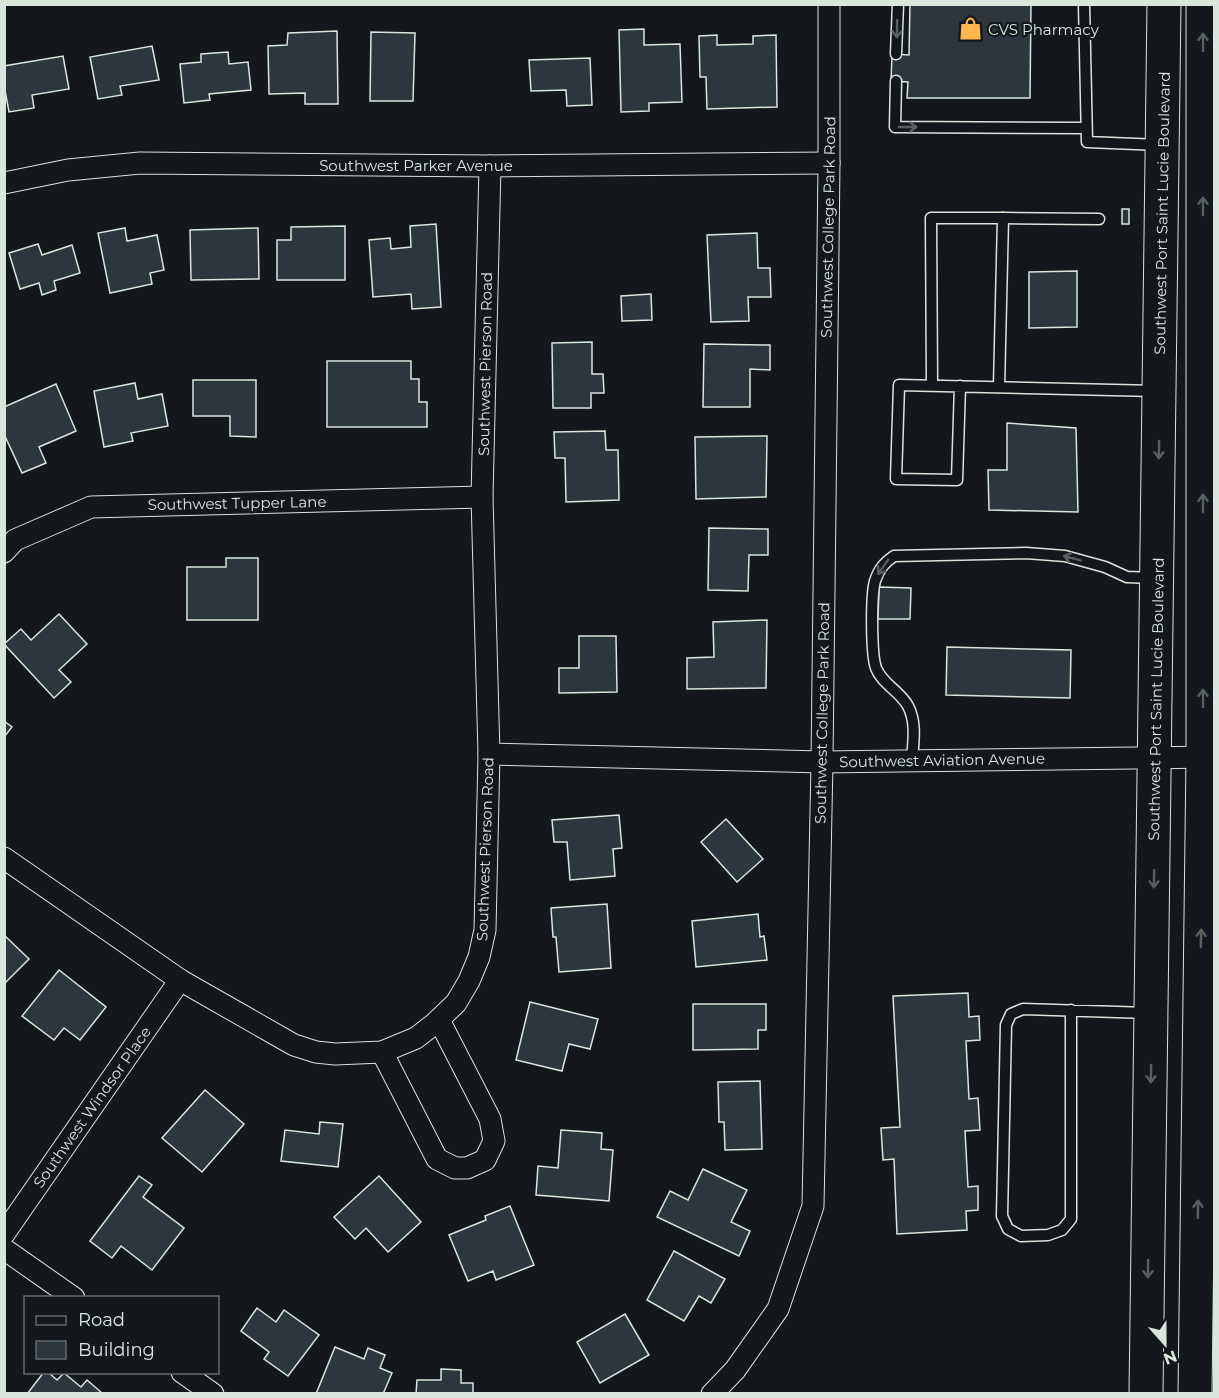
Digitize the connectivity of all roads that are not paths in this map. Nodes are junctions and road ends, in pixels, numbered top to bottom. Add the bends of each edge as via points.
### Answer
1 (830, 4) edge
2 (897, 4) edge
3 (1084, 4) edge
4 (1164, 4) edge
5 (1203, 4) edge
6 (896, 54) dead end
7 (1209, 80) edge
8 (896, 81) dead end
9 (1086, 128) junction
10 (1163, 145) junction
11 (829, 163) junction
12 (490, 165) junction
13 (4, 183) edge
14 (1003, 218) junction
15 (1099, 219) dead end
16 (1209, 297) edge
17 (932, 386) junction
18 (960, 386) junction
19 (999, 387) junction
20 (1160, 392) junction
21 (482, 497) junction
22 (4, 552) edge
23 (1142, 578) junction
24 (489, 754) junction
25 (1155, 757) junction
26 (1209, 757) edge
27 (912, 760) junction
28 (822, 762) junction
29 (4, 858) edge
30 (180, 980) junction
31 (1071, 1010) junction
32 (1152, 1013) junction
33 (439, 1020) junction
34 (382, 1052) junction
35 (4, 1234) edge
36 (4, 1249) edge
37 (71, 1296) edge
38 (185, 1374) edge
39 (213, 1394) edge
40 (712, 1394) edge
41 (1146, 1394) edge
42 (1195, 1394) edge

1 - 11 street, Southwest College Park Road
2 -> 6 lane
3 - 9 lane
4 - 10 main road, Southwest Port Saint Lucie Boulevard
7 -> 5 main road
16 -> 7 main road
8 -> 9 lane via 895,127
9 - 10 lane via 1087,142
10 - 20 main road, Southwest Port Saint Lucie Boulevard
11 - 12 street, Southwest Parker Avenue
11 - 28 street, Southwest College Park Road
12 - 13 street, Southwest Parker Avenue via 140,163 68,170
12 - 21 street, Southwest Pierson Road
14 - 15 lane
14 - 17 lane via 931,218
14 - 19 lane
26 -> 16 main road
17 - 18 lane
17 - 18 lane via 899,385 896,479 957,480
18 - 19 lane
19 - 20 lane
20 -> 23 main road, Southwest Port Saint Lucie Boulevard
21 - 22 street, Southwest Tupper Lane via 91,507 15,540
21 - 24 street, Southwest Pierson Road
23 - 25 main road, Southwest Port Saint Lucie Boulevard
23 -> 27 lane via 1065,556 1026,553 894,556 882,565 874,583 876,667 883,681 908,706 914,726
24 - 28 street, Southwest Aviation Avenue
24 - 33 street, Southwest Pierson Road via 485,930 469,981 456,1003
25 - 26 street, Southwest Aviation Avenue
25 - 27 street, Southwest Aviation Avenue
25 -> 32 main road, Southwest Port Saint Lucie Boulevard
42 -> 26 main road via 1202,1249
27 - 28 street, Southwest Aviation Avenue
28 - 40 street, Southwest College Park Road via 813,1206 778,1310 735,1370
29 - 30 street, Southwest Pierson Road
30 - 34 street, Southwest Pierson Road via 294,1045 335,1054
30 - 35 street, Southwest Windsor Place
31 - 31 lane via 1023,1009 1011,1014 1006,1025 1002,1216 1008,1229 1021,1236 1048,1235 1062,1230 1071,1219
31 - 32 lane
32 -> 41 main road, Southwest Port Saint Lucie Boulevard
33 - 34 street, Southwest Pierson Road via 416,1038
33 - 34 street via 490,1119 494,1141 485,1160 467,1168 455,1168 437,1159
36 - 37 street
38 - 39 street

